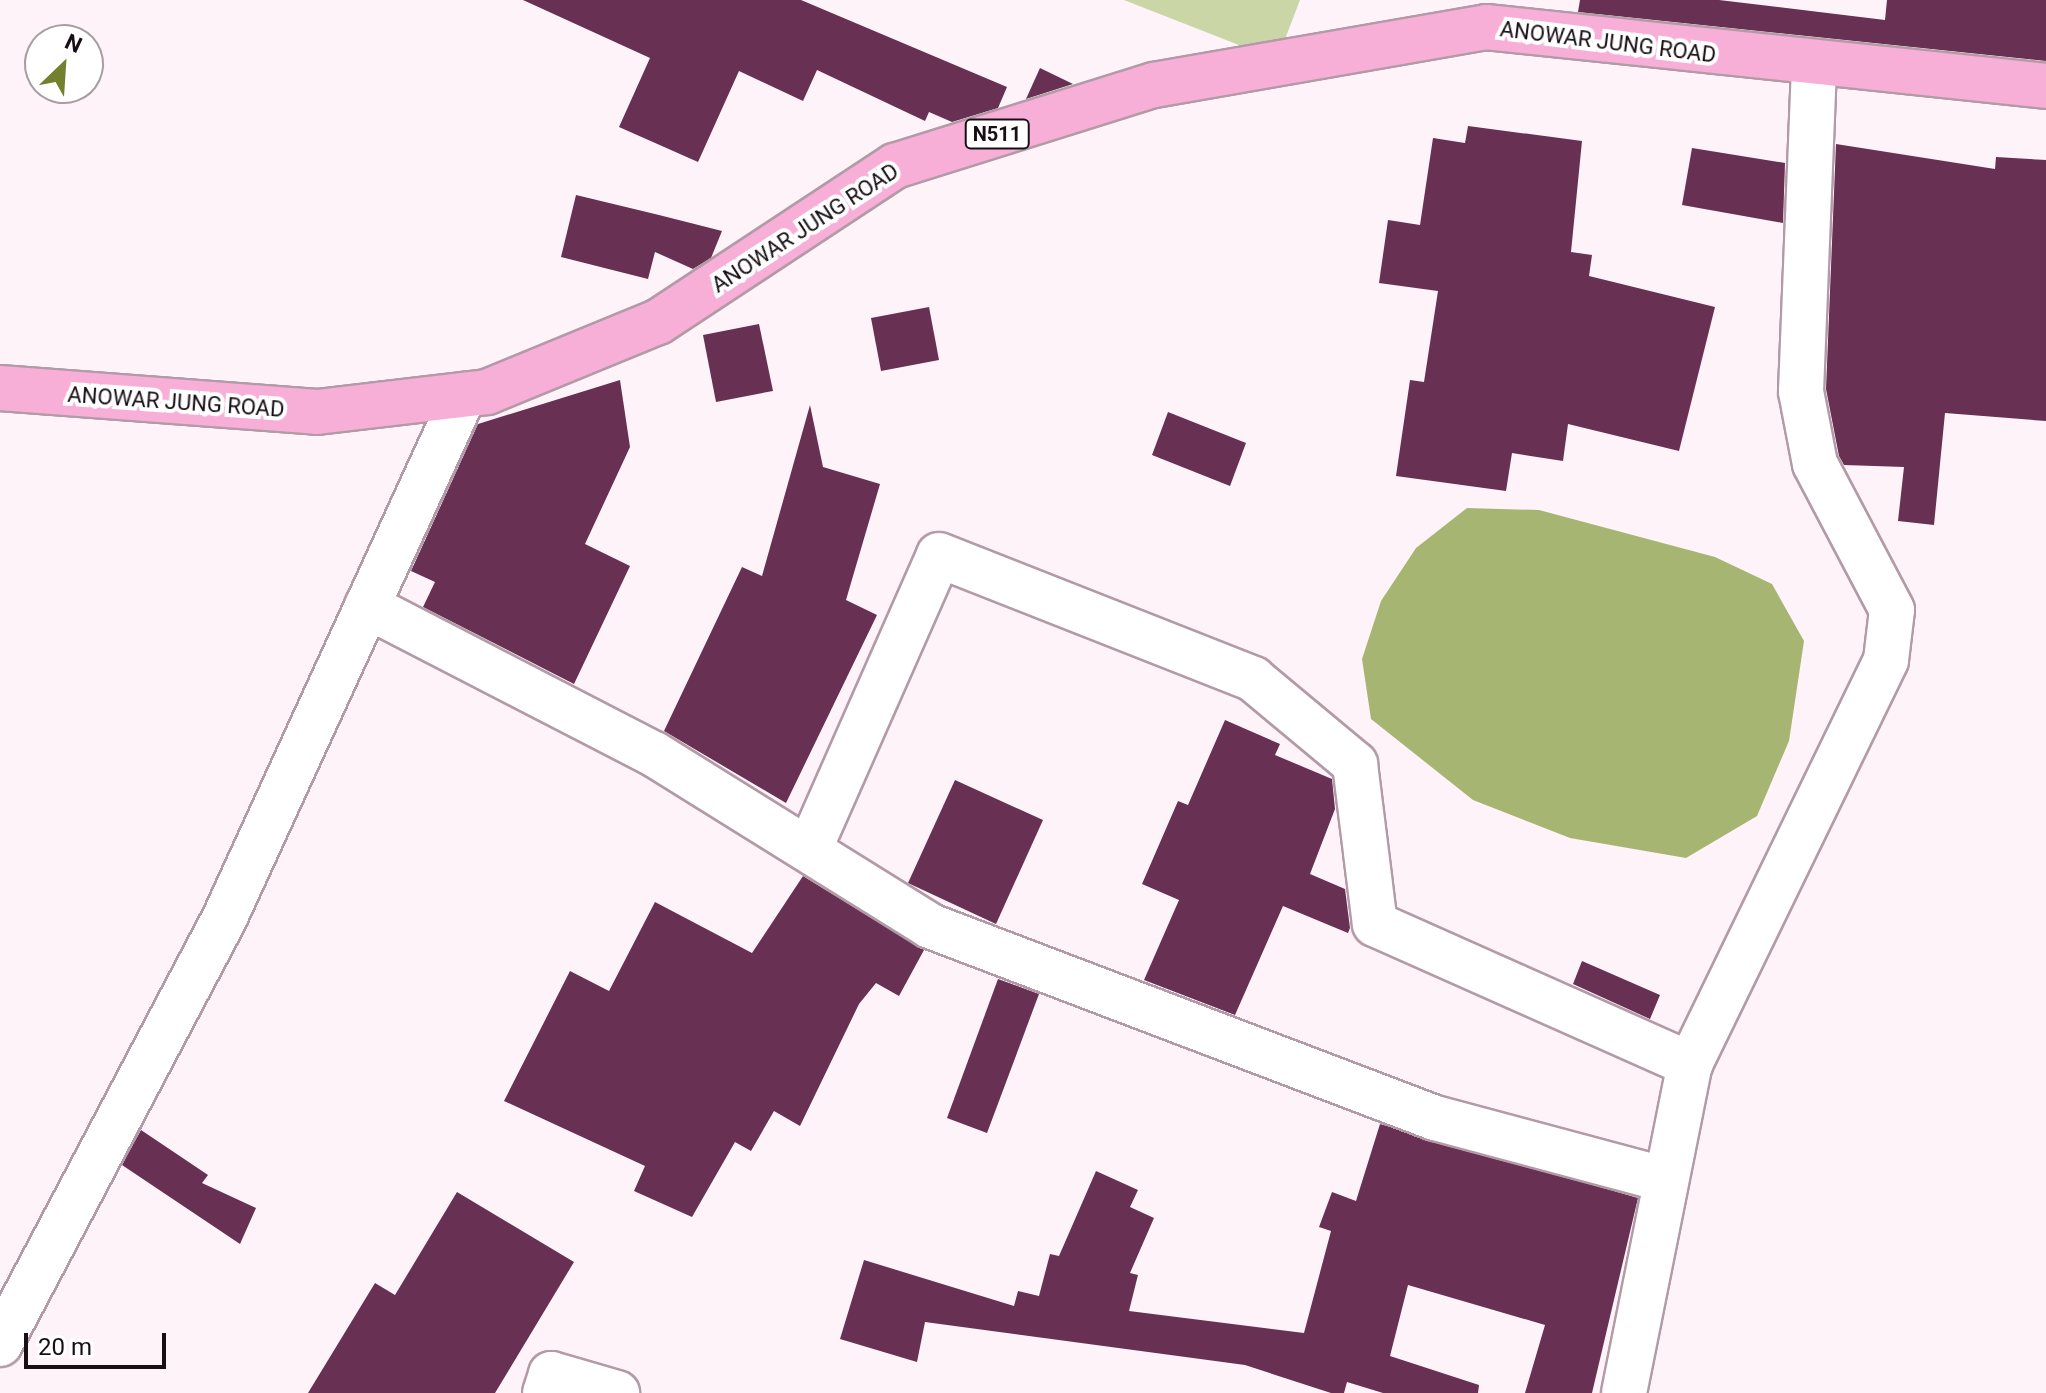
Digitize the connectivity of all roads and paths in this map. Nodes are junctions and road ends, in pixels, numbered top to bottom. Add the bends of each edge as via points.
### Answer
1 (1491, 14) edge
2 (1814, 66) junction
3 (2046, 86) edge
4 (0, 388) edge
5 (464, 395) junction
6 (367, 606) junction
7 (809, 850) junction
8 (1690, 1064) junction
9 (1666, 1180) junction
10 (0, 1344) edge
11 (545, 1393) edge
12 (617, 1393) edge
13 (1624, 1393) edge

1 - 2 highway, ANOWAR JUNG ROAD / N511
1 - 5 highway, ANOWAR JUNG ROAD / N511 via 1154,85 895,166 658,322 487,392
2 - 3 highway, ANOWAR JUNG ROAD / N511
2 - 8 street via 1801,391 1815,464 1892,610 1886,660
4 - 5 highway, ANOWAR JUNG ROAD / N511 via 317,412
5 - 6 street
6 - 7 street via 654,754
6 - 10 street via 225,917
7 - 8 street via 939,555 1253,679 1355,764 1375,924
7 - 9 street via 930,926 1435,1118
8 - 9 street
9 - 13 street
11 - 12 street via 551,1374

